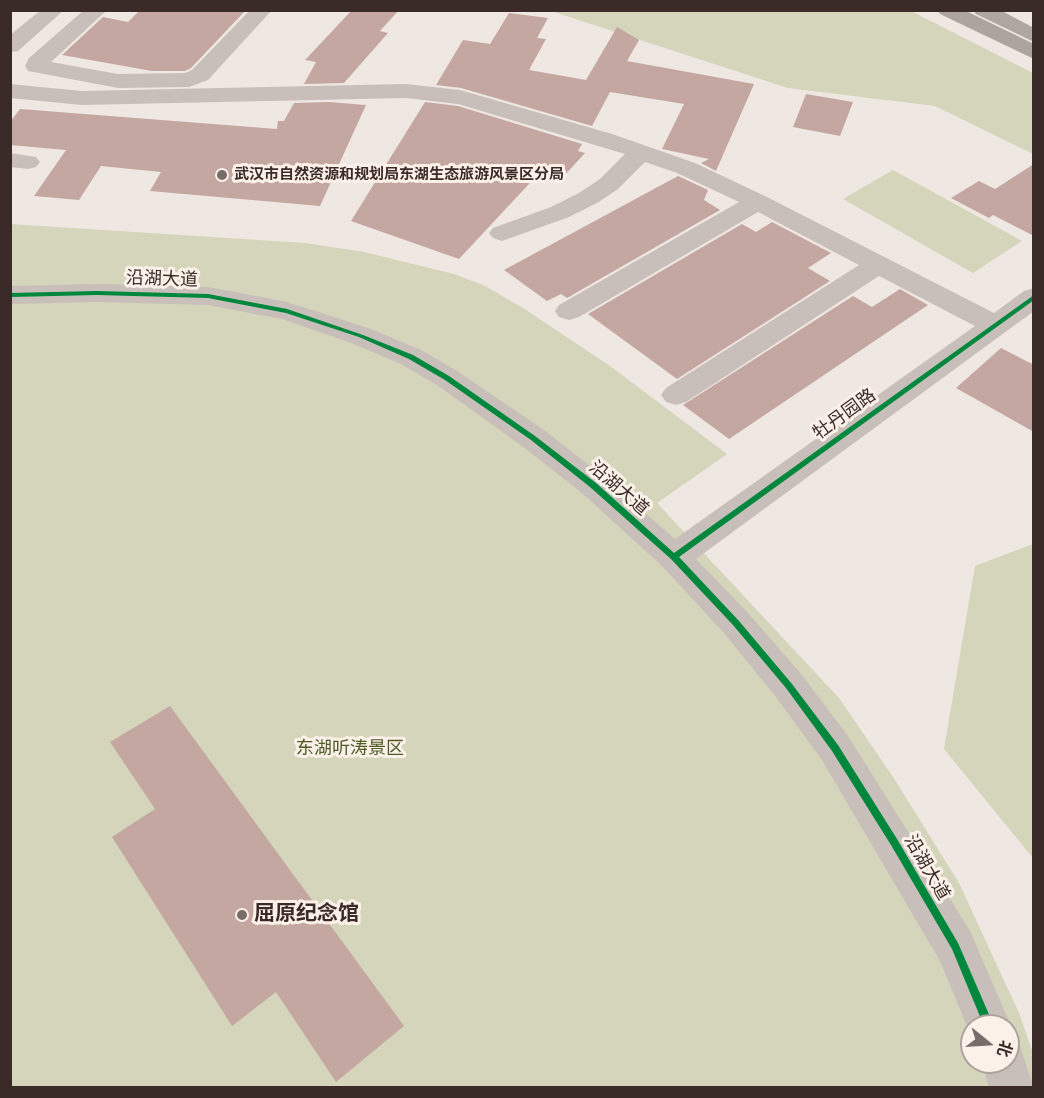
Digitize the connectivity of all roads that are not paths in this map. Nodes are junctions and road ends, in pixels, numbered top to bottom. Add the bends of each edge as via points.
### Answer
1 (54, 10) edge
2 (98, 10) edge
3 (262, 10) edge
4 (947, 10) edge
5 (982, 10) edge
6 (1034, 36) edge
7 (10, 46) edge
8 (1034, 53) edge
9 (10, 91) edge
10 (642, 151) junction
11 (758, 202) junction
12 (502, 232) dead end
13 (879, 264) junction
14 (10, 294) edge
15 (1034, 297) edge
16 (569, 311) dead end
17 (995, 325) junction
18 (676, 395) dead end
19 (674, 557) junction
20 (984, 1014) edge

1 - 7 street
2 - 3 street via 36,66 118,81 189,80 200,75
4 - 8 main road
5 - 6 highway
9 - 10 street via 82,98 406,91 443,94
10 - 11 street
10 - 12 street via 609,184 588,198 551,216
11 - 13 street
11 - 16 street
13 - 17 street
13 - 18 street
14 - 19 street, 沿湖大道 via 208,296 287,311 361,336 411,357 447,378 533,438
15 - 17 street, 牡丹园路
17 - 19 street, 牡丹园路
19 - 20 street, 沿湖大道 via 766,659 835,748 955,946

